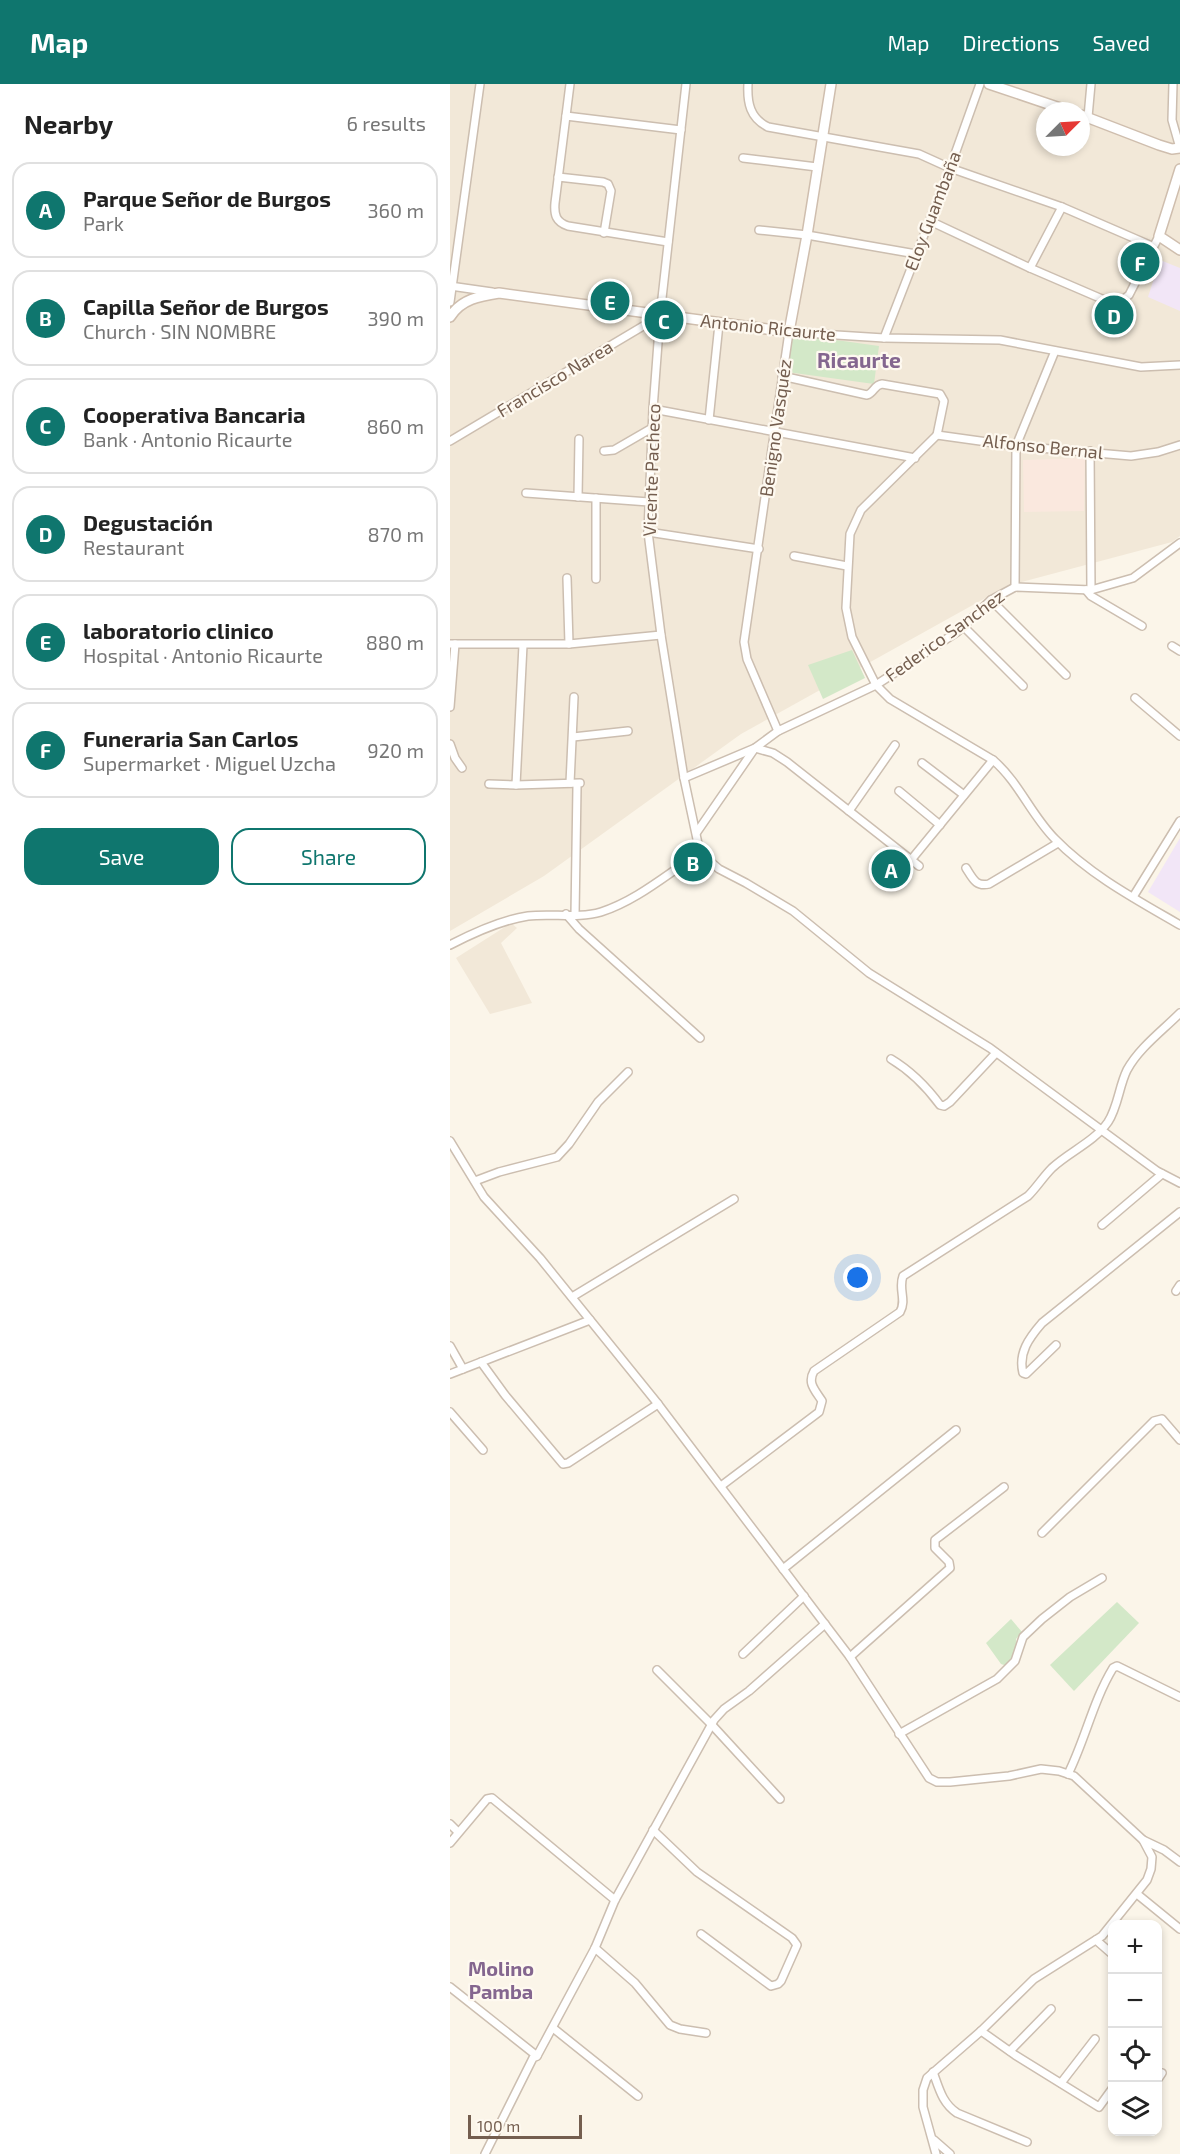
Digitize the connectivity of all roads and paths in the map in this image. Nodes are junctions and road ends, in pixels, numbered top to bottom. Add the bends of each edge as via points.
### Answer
1 (480, 84) edge
2 (570, 84) edge
3 (686, 84) edge
4 (748, 84) edge
5 (831, 84) edge
6 (980, 84) edge
7 (989, 84) edge
8 (1091, 84) edge
9 (1173, 84) edge
10 (1042, 102) edge
11 (1087, 102) edge
12 (566, 116) junction
13 (1090, 118) edge
14 (681, 130) junction
15 (821, 137) junction
16 (1180, 149) edge
17 (743, 158) dead end
18 (817, 167) junction
19 (950, 168) junction
20 (1180, 169) edge
21 (558, 177) junction
22 (1062, 207) junction
23 (930, 221) junction
24 (450, 222) edge
25 (459, 223) junction
26 (759, 230) dead end
27 (604, 233) junction
28 (807, 235) junction
29 (1159, 236) junction
30 (668, 242) junction
31 (1152, 246) junction
32 (1180, 250) edge
33 (916, 254) junction
34 (1030, 268) junction
35 (451, 286) edge
36 (499, 293) junction
37 (450, 302) edge
38 (660, 316) junction
39 (450, 317) edge
40 (719, 324) junction
41 (789, 332) junction
42 (884, 338) junction
43 (1055, 351) junction
44 (1180, 366) edge
45 (783, 376) junction
46 (653, 409) junction
47 (709, 420) junction
48 (652, 428) junction
49 (776, 432) junction
50 (937, 435) junction
51 (579, 440) dead end
52 (450, 441) edge
53 (1180, 445) edge
54 (1016, 446) junction
55 (604, 451) dead end
56 (1090, 451) junction
57 (915, 458) junction
58 (526, 493) dead end
59 (578, 497) junction
60 (596, 498) junction
61 (649, 502) junction
62 (648, 532) junction
63 (1180, 543) edge
64 (759, 549) junction
65 (794, 556) dead end
66 (847, 566) junction
67 (567, 578) dead end
68 (596, 579) dead end
69 (1016, 587) junction
70 (1089, 590) junction
71 (991, 600) junction
72 (963, 626) junction
73 (1142, 626) dead end
74 (661, 635) junction
75 (452, 644) edge
76 (569, 644) junction
77 (523, 645) junction
78 (1172, 646) dead end
79 (1180, 651) edge
80 (1066, 675) dead end
81 (876, 686) junction
82 (1023, 686) dead end
83 (574, 697) dead end
84 (1136, 698) dead end
85 (450, 707) edge
86 (628, 731) dead end
87 (778, 731) junction
88 (573, 736) junction
89 (1180, 736) edge
90 (450, 744) edge
91 (896, 745) dead end
92 (755, 748) junction
93 (993, 760) junction
94 (922, 763) dead end
95 (462, 768) dead end
96 (684, 778) junction
97 (489, 784) dead end
98 (576, 784) junction
99 (516, 785) junction
100 (899, 791) dead end
101 (964, 795) junction
102 (849, 811) junction
103 (1180, 821) edge
104 (940, 825) junction
105 (697, 832) junction
106 (1058, 843) junction
107 (700, 853) junction
108 (911, 860) junction
109 (920, 866) dead end
110 (966, 868) dead end
111 (1133, 897) junction
112 (566, 914) junction
113 (575, 915) junction
114 (1180, 925) edge
115 (450, 945) edge
116 (1180, 1013) edge
117 (700, 1038) dead end
118 (996, 1053) junction
119 (891, 1059) dead end
120 (628, 1072) dead end
121 (1102, 1130) junction
122 (450, 1141) edge
123 (459, 1156) junction
124 (450, 1159) edge
125 (1162, 1174) junction
126 (475, 1181) junction
127 (1180, 1184) edge
128 (734, 1199) dead end
129 (1180, 1212) edge
130 (1102, 1225) dead end
131 (572, 1297) junction
132 (590, 1320) junction
133 (1056, 1345) dead end
134 (450, 1346) edge
135 (481, 1362) junction
136 (463, 1369) junction
137 (450, 1374) edge
138 (658, 1404) junction
139 (450, 1412) edge
140 (956, 1430) dead end
141 (1180, 1440) edge
142 (483, 1449) dead end
143 (721, 1486) junction
144 (1004, 1487) dead end
145 (1042, 1533) dead end
146 (783, 1569) junction
147 (1102, 1578) dead end
148 (804, 1596) junction
149 (825, 1624) junction
150 (743, 1654) dead end
151 (850, 1657) junction
152 (657, 1670) dead end
153 (1180, 1697) edge
154 (712, 1725) junction
155 (899, 1734) junction
156 (1068, 1774) junction
157 (780, 1799) dead end
158 (450, 1824) edge
159 (653, 1830) junction
160 (458, 1832) junction
161 (1143, 1840) junction
162 (450, 1843) edge
163 (1180, 1862) edge
164 (1137, 1894) junction
165 (615, 1900) junction
166 (1180, 1929) edge
167 (701, 1934) dead end
168 (1096, 1940) junction
169 (595, 1948) junction
170 (1108, 1950) edge
171 (450, 1987) edge
172 (1051, 2009) dead end
173 (553, 2028) junction
174 (981, 2031) junction
175 (706, 2032) dead end
176 (1095, 2039) dead end
177 (1010, 2051) junction
178 (537, 2056) junction
179 (933, 2072) junction
180 (1061, 2083) junction
181 (1108, 2095) edge
182 (638, 2096) dead end
183 (933, 2139) junction
184 (1027, 2142) dead end
185 (485, 2154) edge
186 (936, 2154) edge
187 (950, 2154) edge

1 - 25 street
2 - 12 street
3 - 14 street, Vicente Pacheco
4 - 15 street via 748,104 763,124
5 - 15 main road, Benigno Vasquéz
6 - 19 street, Eloy Guambaña
7 - 10 main road
8 - 11 street
9 - 16 street via 1172,120
12 - 14 street
12 - 21 street
13 - 16 main road via 1160,146
14 - 30 street, Vicente Pacheco
15 - 18 main road, Benigno Vasquéz
15 - 19 street via 919,154
17 - 18 street
18 - 28 main road, Benigno Vasquéz
19 - 22 street
19 - 23 street, Eloy Guambaña
20 - 29 main road
21 - 27 street via 554,213 560,224
21 - 27 street via 608,184 611,191
22 - 31 street
22 - 34 street
23 - 33 street, Eloy Guambaña
23 - 34 street
24 - 25 street
25 - 35 street
26 - 28 street
27 - 30 street
28 - 33 street
28 - 41 main road, Benigno Vasquéz
29 - 31 street
29 - 32 main road
30 - 38 street, Vicente Pacheco
31 - 34 street via 1129,295 1121,302 1109,302
33 - 42 street, Eloy Guambaña
35 - 36 street, Antonio Ricaurte
35 - 37 street
36 - 38 main road, Antonio Ricaurte
36 - 39 main road, Antonio Ricaurte via 469,300
38 - 40 main road, Antonio Ricaurte
38 - 46 street, Vicente Pacheco
38 - 52 street, Francisco Narea
40 - 41 main road, Antonio Ricaurte
40 - 47 street
41 - 42 street, Antonio Ricaurte
41 - 45 street, Benigno Vasquéz
42 - 43 street, Antonio Ricaurte via 999,340
43 - 44 street, Antonio Ricaurte via 1141,367
43 - 54 street
45 - 49 street, Benigno Vasquéz
45 - 50 street via 867,395 882,384 940,394 944,401
46 - 47 street
46 - 48 street, Vicente Pacheco
47 - 49 street
48 - 55 street via 614,450
48 - 61 street, Vicente Pacheco
49 - 57 street
49 - 64 street, Benigno Vasquéz
50 - 54 street, Alfonso Bernal
50 - 57 street
51 - 59 street
53 - 56 street, Alfonso Bernal via 1131,456
54 - 56 street, Alfonso Bernal
54 - 69 street
56 - 70 street
57 - 66 street via 861,510 850,534
58 - 59 street
59 - 60 street
60 - 61 street
60 - 68 street
61 - 62 street, Vicente Pacheco
62 - 64 street
62 - 74 street, Vicente Pacheco
63 - 70 street, Federico Sanchez via 1133,578
64 - 87 street, Benigno Vasquéz via 745,651
65 - 66 street
66 - 81 street via 846,608 852,637
67 - 76 street
69 - 70 street, Federico Sanchez
69 - 71 street, Federico Sanchez
70 - 73 street via 1091,596
71 - 72 street, Federico Sanchez
71 - 80 street
72 - 81 street, Federico Sanchez
72 - 82 street
74 - 76 street
74 - 96 street, Vicente Pacheco
75 - 77 street
75 - 85 street
76 - 77 street
77 - 99 street
78 - 79 street
81 - 87 street, Federico Sanchez
81 - 93 street via 890,699
83 - 88 street
84 - 89 street
86 - 88 street
87 - 92 street, Federico Sanchez
88 - 98 street
90 - 95 street
91 - 102 street
92 - 96 street, Federico Sanchez
92 - 102 street via 787,762
92 - 105 street
93 - 101 street
93 - 106 street via 1016,783
94 - 101 street
96 - 105 street, Vicente Pacheco
97 - 99 street
98 - 99 street
98 - 113 street
100 - 104 street
101 - 104 street
102 - 108 street
103 - 111 street
104 - 108 street
105 - 107 street, Vicente Pacheco
106 - 110 street via 989,884 976,884
106 - 111 street
107 - 113 street via 618,904 601,912
107 - 118 street via 719,869 793,911 869,973
108 - 109 street
111 - 114 street
112 - 113 street
112 - 115 street via 520,918
112 - 117 street
116 - 121 street via 1132,1062
118 - 119 street via 944,1106 907,1069
118 - 121 street
120 - 126 street via 598,1102 556,1157
121 - 125 street
121 - 143 street via 1053,1168 1028,1196 903,1276 904,1305 900,1312 810,1377 822,1401 819,1412
122 - 123 street
123 - 124 street
123 - 126 street
125 - 127 street
125 - 130 street
126 - 131 street via 484,1197
128 - 131 street
129 - 133 street via 1042,1323 1025,1346 1023,1373
131 - 132 street
132 - 135 street
132 - 138 street
134 - 136 street
135 - 136 street
135 - 138 street via 563,1464
136 - 137 street
138 - 143 street
139 - 142 street
140 - 146 street
141 - 145 street via 1162,1419 1154,1421
143 - 146 street
144 - 151 street via 935,1540 935,1548 950,1568
146 - 148 street
147 - 155 street via 1070,1597 1029,1631 1015,1661 997,1679
148 - 149 street
148 - 150 street
149 - 151 street
149 - 154 street via 724,1709
151 - 155 street
152 - 154 street
153 - 156 street via 1117,1666 1113,1668
154 - 157 street
154 - 159 street
155 - 156 street via 929,1778 937,1782 1041,1769
156 - 161 street via 1084,1784
158 - 160 street
159 - 165 street
159 - 167 street via 697,1872 797,1945 781,1981 771,1986
160 - 162 street
160 - 165 street via 492,1798
161 - 163 street
161 - 164 street via 1152,1857 1151,1869
164 - 166 street
164 - 168 street
165 - 169 street
168 - 170 street
168 - 174 street via 1034,1979
169 - 173 street
169 - 175 street via 635,1983 670,2025
171 - 178 street
172 - 177 street
173 - 178 street
173 - 182 street
174 - 177 street
174 - 179 street
176 - 180 street
177 - 180 street
178 - 185 street
179 - 183 street via 923,2090 923,2107
179 - 184 street via 949,2108
180 - 181 street via 1099,2107
183 - 186 street
183 - 187 street

